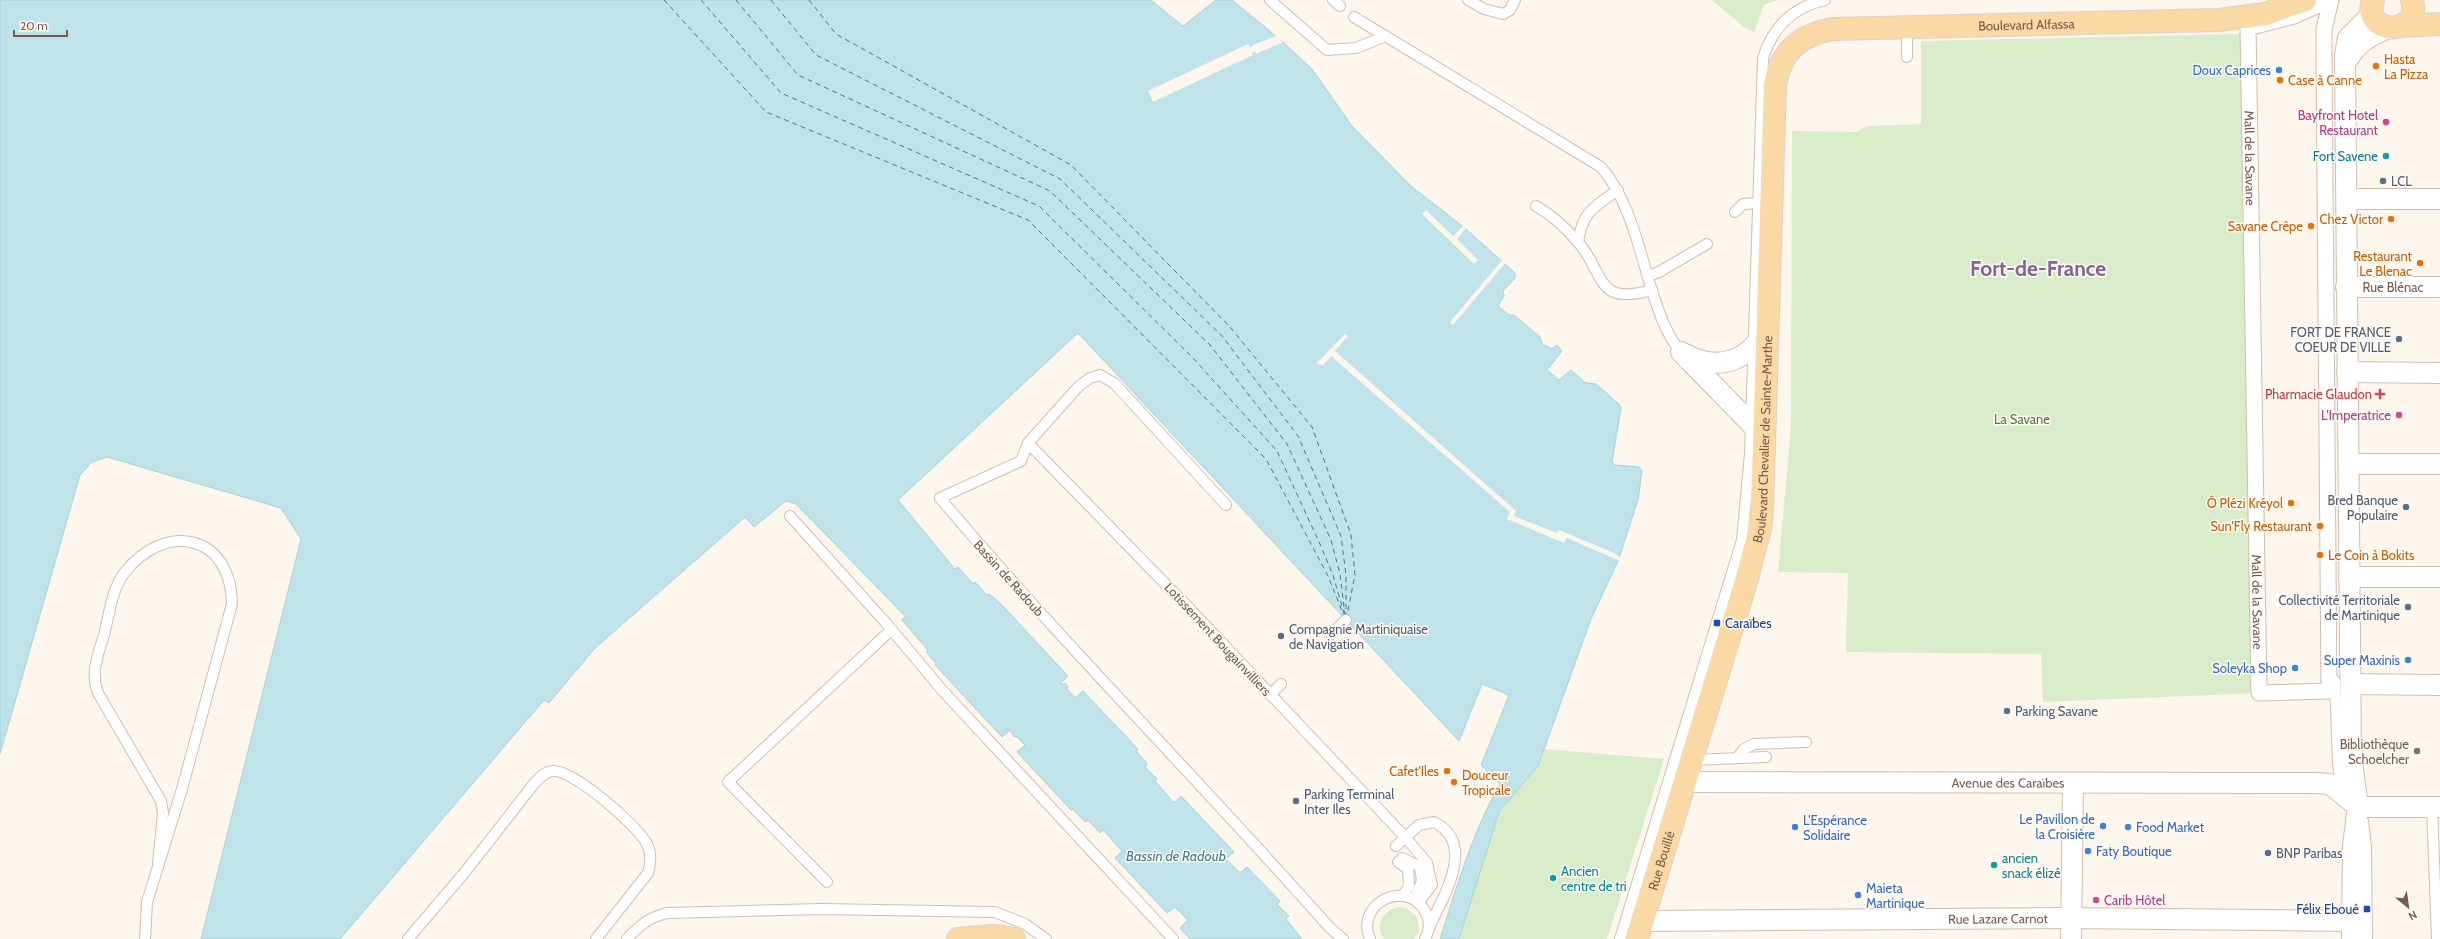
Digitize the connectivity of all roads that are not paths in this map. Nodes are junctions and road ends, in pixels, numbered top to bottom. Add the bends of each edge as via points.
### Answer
1 (1270, 0) edge
2 (1468, 0) edge
3 (1515, 0) edge
4 (1825, 0) edge
5 (2305, 0) edge
6 (2330, 0) edge
7 (2339, 0) edge
8 (2412, 0) edge
9 (2372, 7) edge
10 (1354, 17) dead end
11 (2440, 24) edge
12 (1907, 27) junction
13 (2395, 27) junction
14 (1386, 36) junction
15 (1907, 57) dead end
16 (2345, 64) junction
17 (1775, 85) joint
18 (1618, 190) junction
19 (2347, 199) junction
20 (2440, 199) edge
21 (1759, 203) junction
22 (1536, 206) dead end
23 (1735, 212) dead end
24 (1578, 242) junction
25 (1707, 244) dead end
26 (1648, 276) junction
27 (2346, 287) junction
28 (2440, 287) edge
29 (1652, 290) junction
30 (1768, 325) junction
31 (1754, 347) junction
32 (1681, 352) junction
33 (2347, 372) junction
34 (2440, 373) edge
35 (1758, 432) junction
36 (1028, 443) junction
37 (2348, 464) junction
38 (2440, 464) edge
39 (1226, 505) dead end
40 (790, 516) dead end
41 (2440, 577) edge
42 (2349, 578) junction
43 (1346, 620) dead end
44 (892, 630) junction
45 (1331, 634) dead end
46 (1282, 684) dead end
47 (2351, 684) junction
48 (2440, 685) edge
49 (1270, 695) junction
50 (1806, 742) dead end
51 (1766, 757) dead end
52 (1737, 758) junction
53 (1692, 760) junction
54 (2342, 778) junction
55 (1685, 782) junction
56 (2073, 783) junction
57 (2358, 807) junction
58 (2436, 807) edge
59 (1406, 838) junction
60 (1396, 846) dead end
61 (158, 863) junction
62 (827, 882) dead end
63 (1403, 895) junction
64 (1416, 901) junction
65 (2071, 918) junction
66 (1429, 928) junction
67 (1640, 930) edge
68 (2352, 930) edge
69 (145, 939) edge
70 (408, 939) edge
71 (596, 939) edge
72 (627, 939) edge
73 (958, 939) edge
74 (1014, 939) edge
75 (1046, 939) edge
76 (1174, 939) edge
77 (1341, 939) edge
78 (1370, 939) edge
79 (1425, 939) edge
80 (1620, 939) edge
81 (2071, 939) edge
82 (2367, 939) edge
83 (2437, 939) edge

1 - 14 lane via 1327,50 1356,48
2 - 3 lane via 1484,9 1503,14 1510,10
4 - 21 lane via 1802,7 1789,16 1776,30 1765,52 1760,109
5 - 12 main road, Boulevard Alfassa via 2265,14 2219,20
6 - 6 street, Mall de la Savane via 2324,29 2329,691 2259,693 2248,28 2294,16
7 - 54 lane via 2329,27 2328,55 2335,685 2338,764
8 - 13 main road via 2411,17
9 - 13 main road via 2379,24
9 - 16 street via 2348,38
10 - 14 lane
11 - 13 main road
12 - 15 lane
12 - 17 main road, Boulevard Alfassa via 1832,29 1810,36 1797,42 1787,53 1779,66
13 - 16 street via 2374,34 2361,42
14 - 18 lane via 1601,167
16 - 19 street
17 - 30 main road, Boulevard Chevalier de Sainte-Marthe
18 - 24 lane via 1586,215 1579,230
18 - 26 lane
19 - 20 street
19 - 27 street
21 - 23 lane via 1743,204
21 - 31 lane
22 - 24 lane via 1549,213
24 - 29 lane via 1602,282 1612,292 1621,296
25 - 26 lane
26 - 29 lane
27 - 28 street, Rue Blénac
27 - 33 street
29 - 32 lane via 1662,320
30 - 31 street
30 - 35 main road, Boulevard Chevalier de Sainte-Marthe
31 - 32 street via 1731,360 1714,363 1698,360
31 - 35 lane
32 - 35 street
33 - 34 street
33 - 37 street
35 - 53 main road, Boulevard Chevalier de Sainte-Marthe via 1762,510 1756,545
35 - 80 lane via 1742,540
36 - 39 lane via 1079,386 1100,375 1114,383
36 - 49 lane, Lotissement Bougainvilliers
36 - 77 lane, Bassin de Radoub via 1021,460 940,498 983,550 1246,832
37 - 38 street
37 - 42 street
40 - 44 lane
41 - 42 street
42 - 47 street
43 - 45 lane
44 - 62 lane via 728,782
44 - 76 lane via 942,690
46 - 49 lane
47 - 48 street
47 - 54 street
49 - 59 lane, Lotissement Bougainvilliers
50 - 52 lane via 1754,744 1744,749
51 - 52 lane
52 - 53 lane
53 - 55 main road, Boulevard Chevalier de Sainte-Marthe
54 - 56 street, Avenue des Caraïbes
54 - 57 street
55 - 56 street, Avenue des Caraïbes
55 - 67 main road, Rue Bouillé
56 - 65 street
57 - 58 street
57 - 68 street via 2353,845
57 - 82 lane via 2366,847
58 - 83 lane
59 - 60 lane
59 - 64 lane, Lotissement Bougainvilliers via 1427,863 1432,885
59 - 66 lane via 1419,825 1434,822 1446,831 1456,847 1455,868
61 - 61 lane via 163,813 161,801 98,693 93,674 116,589 124,573 147,551 159,544 175,541 199,544 220,558 230,578 232,604 182,789
61 - 69 lane via 145,917
63 - 64 lane
63 - 64 lane via 1409,886 1408,869 1400,860 1420,868 1422,881
63 - 78 lane via 1383,898 1375,905 1367,923
64 - 66 lane via 1428,919
65 - 67 street, Rue Lazare Carnot
65 - 68 street, Rue Lazare Carnot
65 - 81 street
66 - 79 lane
70 - 71 lane via 465,872 533,785 541,776 552,771 572,776 600,798 640,832 650,853 648,873
72 - 75 lane via 650,917 667,913 821,909 995,912 1025,924
73 - 74 main road via 993,936

